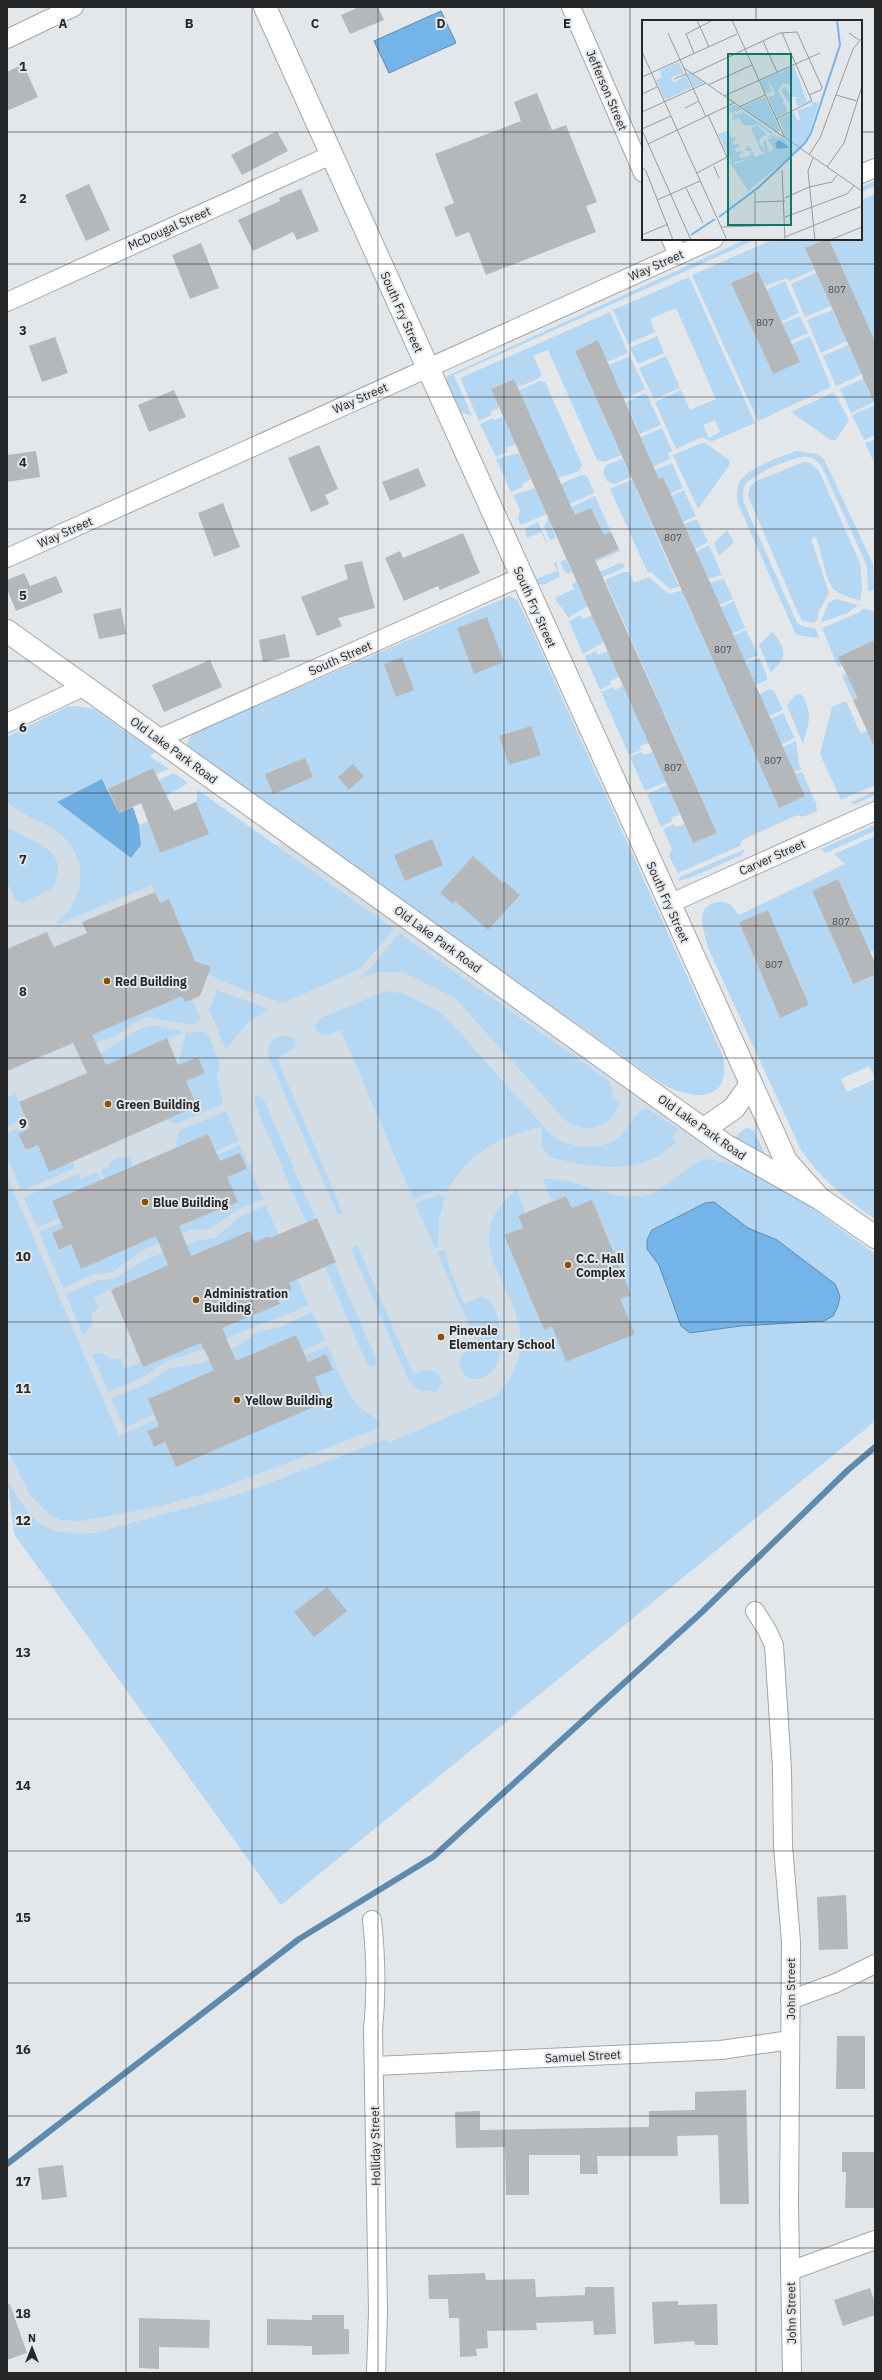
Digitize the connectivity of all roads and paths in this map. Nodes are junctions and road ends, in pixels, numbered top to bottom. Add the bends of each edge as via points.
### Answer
1 (74, 7) edge
2 (265, 7) edge
3 (571, 7) edge
4 (7, 38) edge
5 (331, 155) junction
6 (875, 168) edge
7 (642, 171) edge
8 (862, 174) edge
9 (709, 240) edge
10 (675, 247) edge
11 (7, 302) edge
12 (427, 368) junction
13 (7, 558) edge
14 (521, 577) junction
15 (7, 631) edge
16 (85, 686) junction
17 (7, 723) edge
18 (158, 739) junction
19 (875, 811) edge
20 (669, 904) junction
21 (751, 1084) junction
22 (704, 1129) junction
23 (819, 1198) junction
24 (875, 1237) edge
25 (755, 1611) dead end
26 (372, 1920) dead end
27 (875, 1964) edge
28 (790, 2000) junction
29 (790, 2040) junction
30 (374, 2066) junction
31 (875, 2240) edge
32 (790, 2271) junction
33 (376, 2373) edge
34 (792, 2373) edge

1 - 4 street
2 - 5 street, South Fry Street
3 - 7 street, Jefferson Street
5 - 11 street, McDougal Street
5 - 12 street, South Fry Street
6 - 8 street
9 - 10 street, Way Street
10 - 12 street, Way Street
12 - 13 street, Way Street
12 - 14 street, South Fry Street
14 - 18 street, South Street
14 - 20 street, South Fry Street
15 - 16 street, Old Lake Park Road
16 - 17 street
16 - 18 street, Old Lake Park Road
18 - 22 street, Old Lake Park Road
19 - 20 street, Carver Street
20 - 21 street, South Fry Street
21 - 22 street via 734,1108
21 - 23 street, South Fry Street via 786,1161
22 - 23 street, Old Lake Park Road via 725,1146
23 - 24 street, Old Lake Park Road
25 - 28 street, John Street via 774,1645 790,1942
26 - 30 street, Holliday Street via 376,1956
27 - 28 street via 836,1983
28 - 29 street, John Street
29 - 30 street, Samuel Street via 721,2050
29 - 32 street, John Street
30 - 33 street, Holliday Street via 378,2312
31 - 32 street
32 - 34 street, John Street

